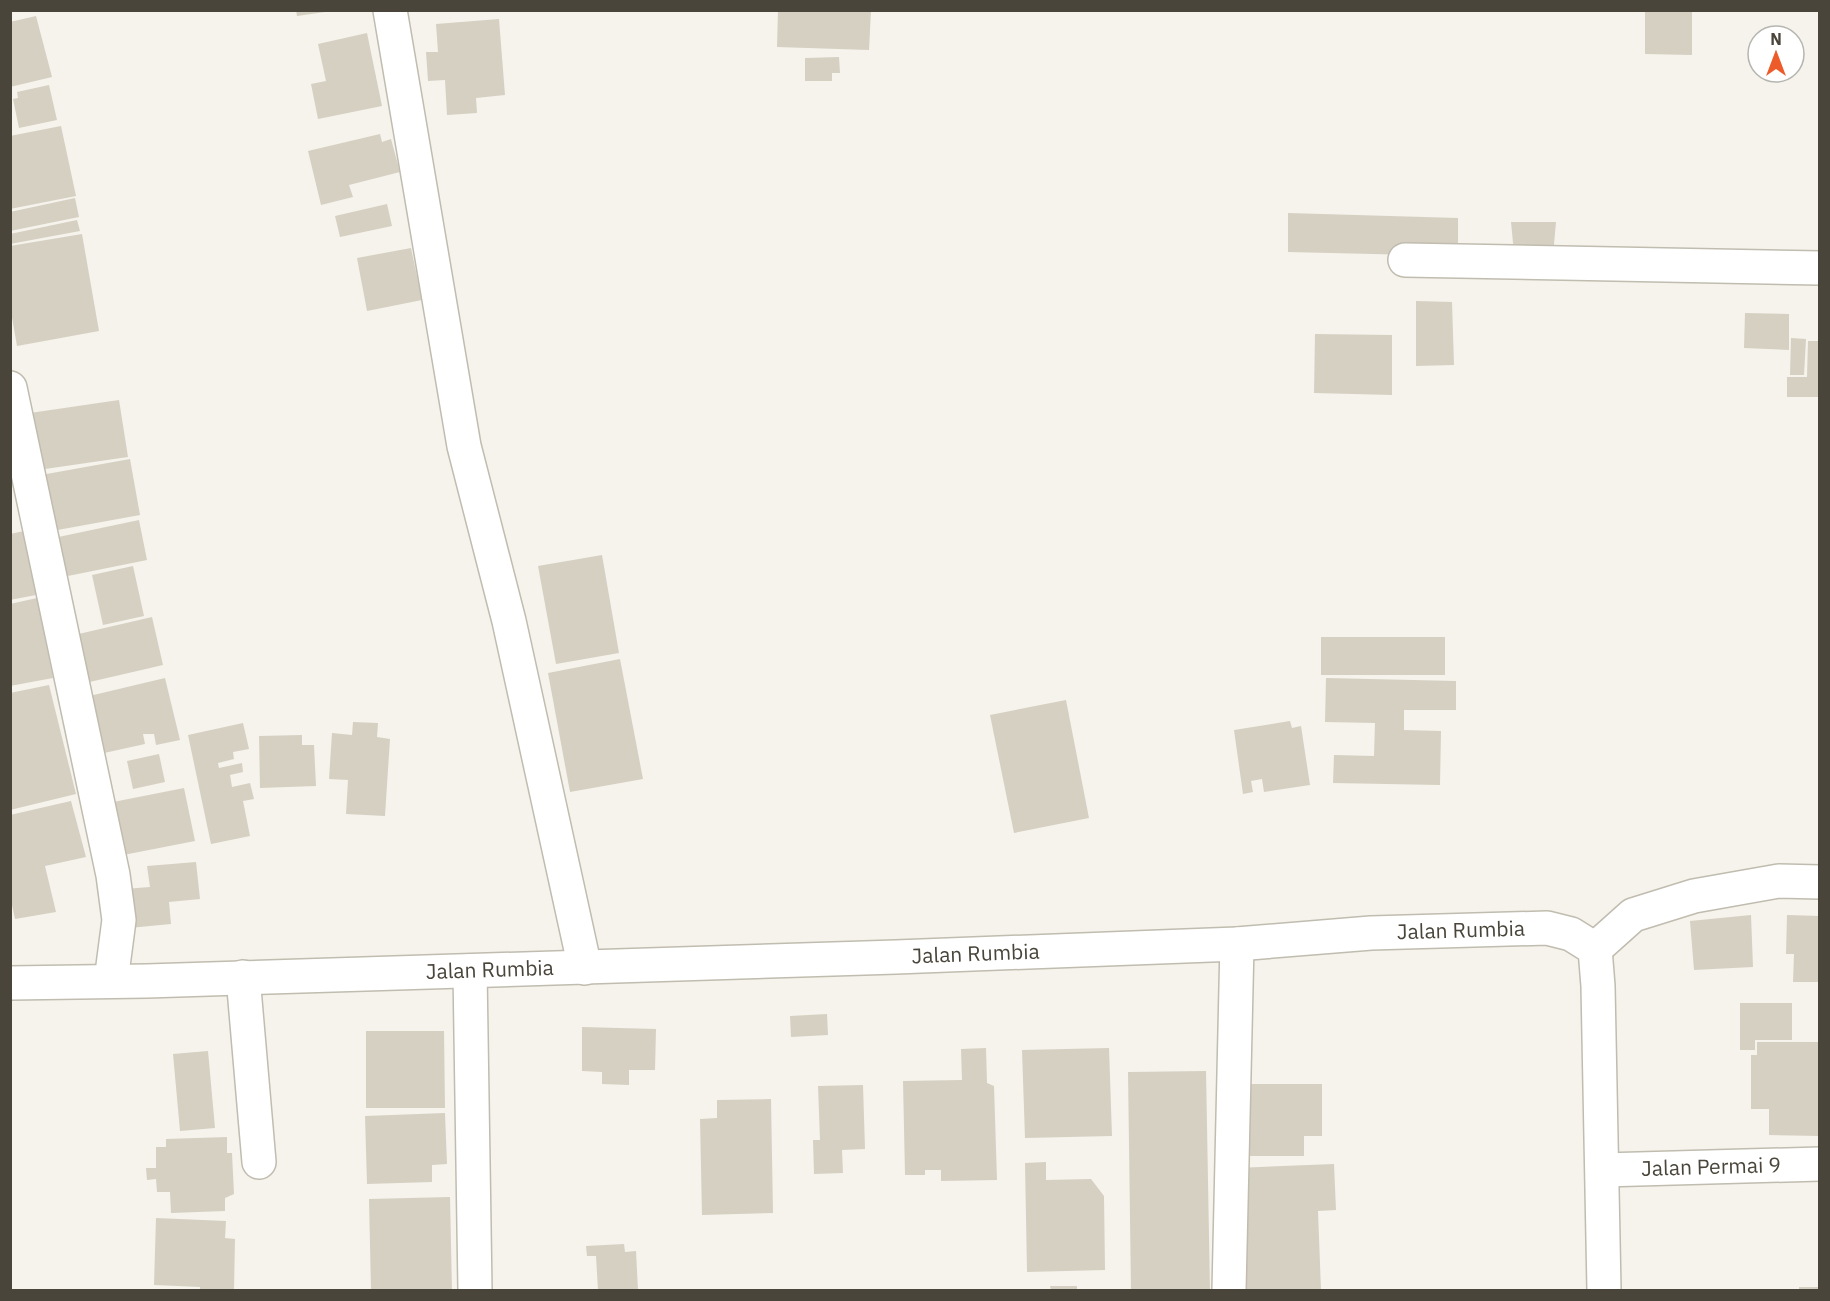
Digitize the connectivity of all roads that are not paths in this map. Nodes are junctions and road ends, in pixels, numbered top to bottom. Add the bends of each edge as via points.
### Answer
1 (390, 10) edge
2 (1406, 260) dead end
3 (1820, 268) edge
4 (10, 388) edge
5 (1820, 882) edge
6 (1237, 944) junction
7 (1595, 949) junction
8 (585, 968) junction
9 (470, 971) junction
10 (243, 977) junction
11 (111, 981) junction
12 (10, 983) edge
13 (259, 1162) dead end
14 (1820, 1164) edge
15 (1602, 1170) junction
16 (475, 1290) edge
17 (1229, 1290) edge
18 (1604, 1290) edge

1 - 8 street via 464,446 509,621
2 - 3 street
4 - 11 street via 113,875 119,920
5 - 7 street via 1779,881 1694,896 1633,915
6 - 7 street, Jalan Rumbia via 1371,933 1547,928 1571,934
6 - 8 street, Jalan Rumbia
6 - 17 street
7 - 15 street
8 - 9 street, Jalan Rumbia
9 - 10 street, Jalan Rumbia
9 - 16 street
10 - 11 street, Jalan Rumbia
10 - 13 street
11 - 12 street, Jalan Rumbia
14 - 15 street, Jalan Permai 9
15 - 18 street

